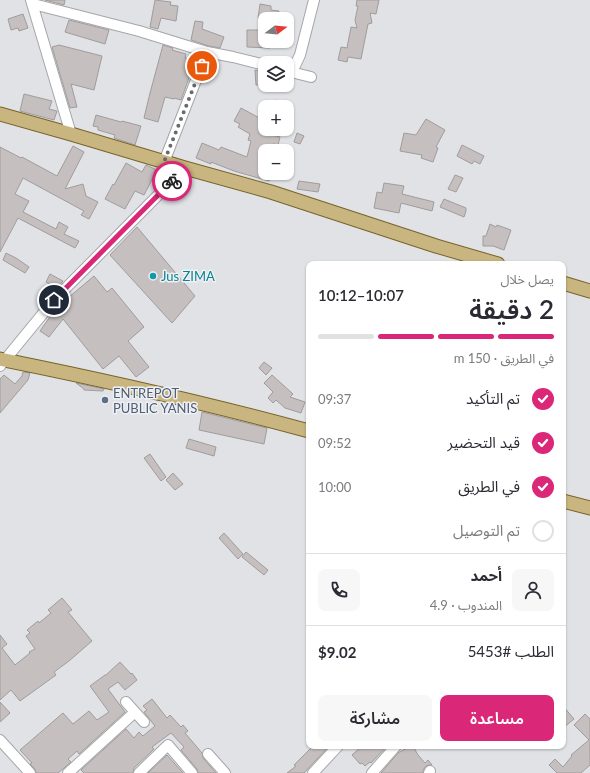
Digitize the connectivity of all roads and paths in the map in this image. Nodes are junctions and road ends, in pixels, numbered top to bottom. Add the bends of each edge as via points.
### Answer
1 (314, 0) edge
2 (32, 2) edge
3 (207, 52) junction
4 (258, 63) edge
5 (294, 65) edge
6 (294, 73) edge
7 (311, 77) dead end
8 (0, 114) edge
9 (71, 134) junction
10 (164, 162) junction
11 (185, 168) junction
12 (488, 261) edge
13 (566, 284) edge
14 (590, 291) edge
15 (2, 362) edge
16 (306, 430) edge
17 (566, 502) edge
18 (590, 508) edge
19 (126, 702) dead end
20 (135, 712) junction
21 (144, 722) dead end
22 (0, 740) edge
23 (335, 749) edge
24 (393, 749) edge
25 (208, 754) dead end
26 (30, 773) edge
27 (68, 773) edge
28 (139, 773) edge
29 (192, 773) edge
30 (225, 773) edge
31 (313, 773) edge
32 (372, 773) edge

1 - 5 street via 300,55
2 - 3 street
2 - 9 street
3 - 4 street
3 - 10 street
6 - 7 street
8 - 9 main road
9 - 10 main road
10 - 11 main road
11 - 12 main road via 271,192
11 - 15 street via 54,300
13 - 14 main road
15 - 16 main road via 106,381
17 - 18 main road
19 - 20 street
20 - 21 street
20 - 27 street
22 - 26 street
23 - 31 street
24 - 32 street
25 - 30 street
28 - 29 street via 168,745

